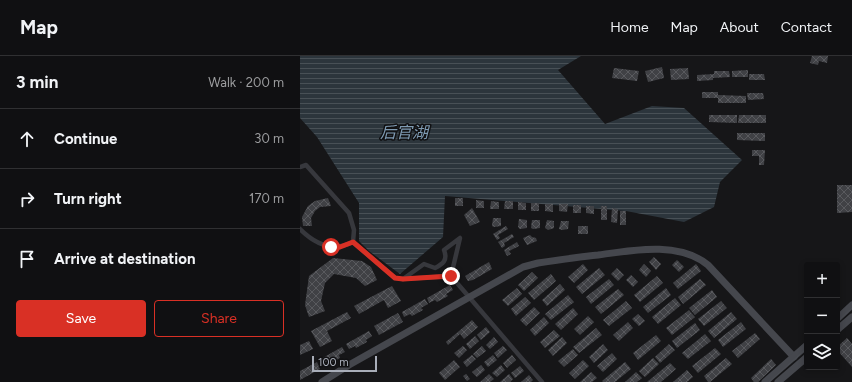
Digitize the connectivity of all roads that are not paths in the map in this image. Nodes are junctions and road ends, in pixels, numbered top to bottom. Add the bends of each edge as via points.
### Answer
1 (300, 167) edge
2 (300, 229) edge
3 (353, 242) junction
4 (451, 276) junction
5 (403, 279) junction
6 (469, 297) junction
7 (852, 305) edge
8 (840, 316) edge
9 (852, 317) edge
10 (840, 327) edge
11 (804, 348) edge
12 (794, 357) junction
13 (804, 360) edge
14 (322, 382) edge
15 (542, 382) edge
16 (765, 382) edge
17 (778, 382) edge

1 - 3 street via 306,166 349,213 354,230
2 - 3 street via 314,240 331,247
3 - 5 street via 395,278
4 - 5 street
4 - 5 street via 460,238 444,250 446,255 442,264 435,268 424,264
4 - 6 street
6 - 12 street via 523,267 538,263 641,249 669,250 700,258
6 - 14 street
6 - 15 street
7 - 8 street
9 - 10 street
11 - 12 street
12 - 16 street
13 - 17 street

